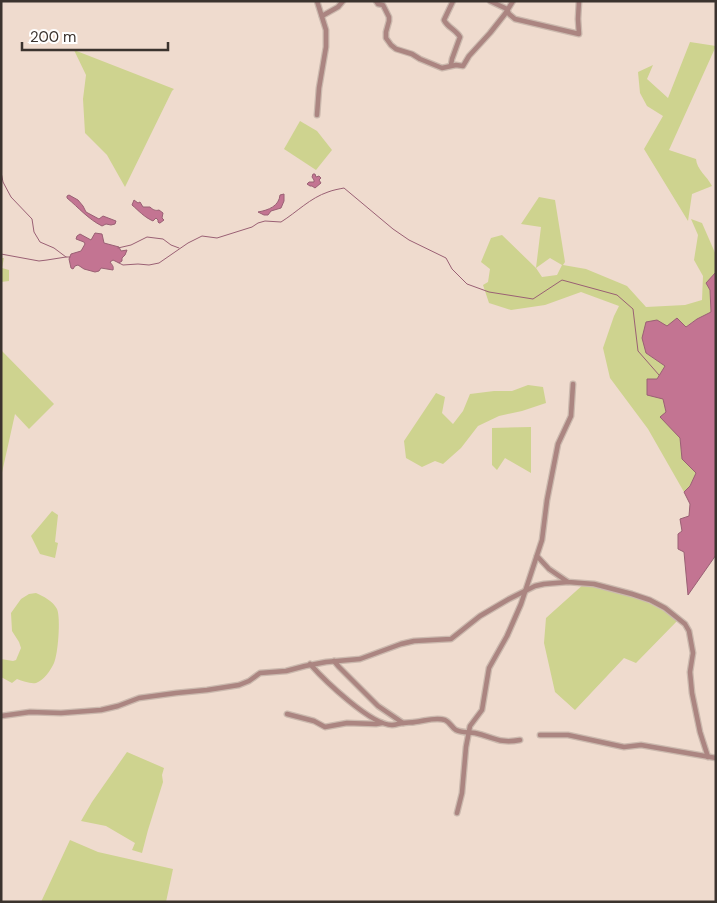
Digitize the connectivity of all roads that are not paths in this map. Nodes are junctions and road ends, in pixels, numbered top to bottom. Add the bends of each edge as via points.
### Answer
1 (317, 1) edge
2 (344, 1) edge
3 (376, 1) edge
4 (454, 1) edge
5 (490, 1) edge
6 (513, 1) edge
7 (579, 1) edge
8 (507, 8) junction
9 (322, 16) junction
10 (451, 65) junction
11 (317, 115) dead end
12 (572, 384) dead end
13 (536, 556) junction
14 (568, 582) junction
15 (526, 592) junction
16 (334, 661) junction
17 (310, 664) junction
18 (287, 714) dead end
19 (1, 716) edge
20 (382, 723) junction
21 (403, 723) junction
22 (468, 732) junction
23 (540, 735) dead end
24 (520, 740) dead end
25 (708, 757) junction
26 (716, 758) edge
27 (457, 813) dead end

1 - 9 street
2 - 9 street
3 - 10 street via 389,17 386,38 391,45 442,68
4 - 10 street via 444,20 460,37
5 - 8 street
6 - 8 street
7 - 8 street via 579,34 515,19
8 - 10 street via 463,66
9 - 11 street via 326,47
12 - 13 street via 571,416 558,444 542,540
13 - 14 street
13 - 15 street
14 - 15 street via 544,584
14 - 25 street via 594,584 650,600 685,624 694,653 690,672 692,693
15 - 16 street via 480,616 451,639 414,641 360,659
15 - 22 street via 490,666 482,710
16 - 17 street
16 - 21 street via 378,706
17 - 19 street via 286,671 260,673 239,685 138,698 101,710
17 - 20 street via 348,699
18 - 20 street via 325,727
20 - 21 street
21 - 22 street via 444,720 457,731
22 - 24 street via 497,740
22 - 27 street
23 - 25 street via 568,735
25 - 26 street

